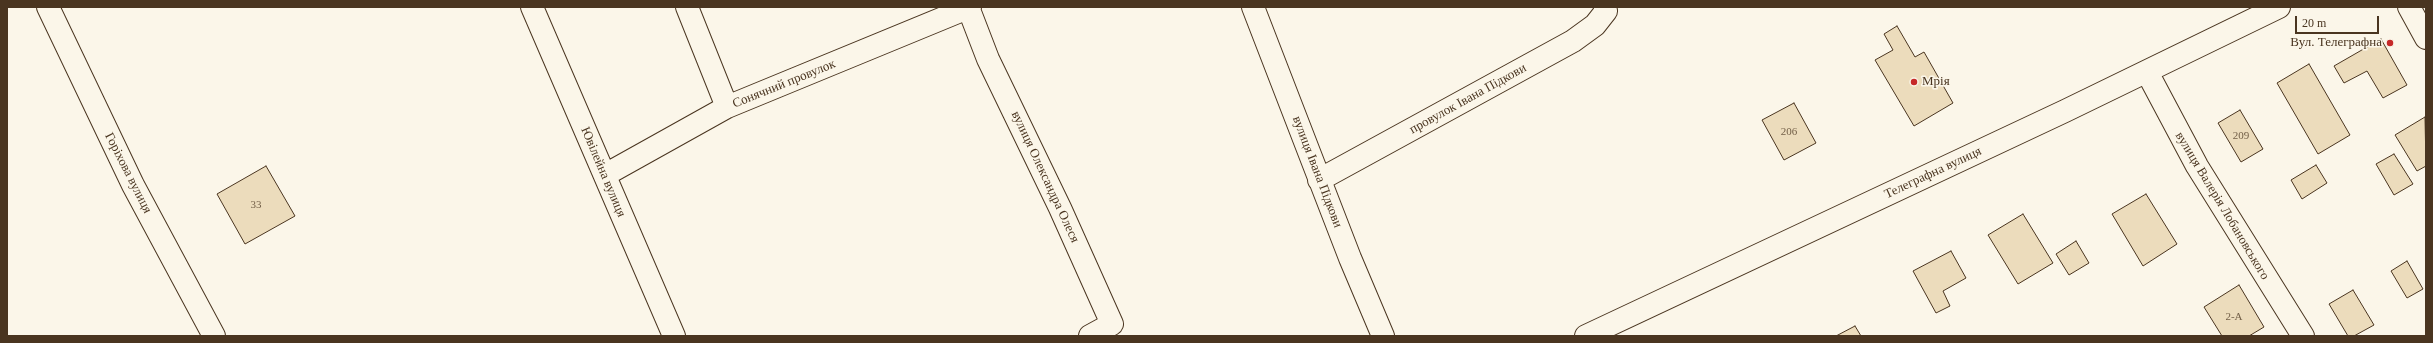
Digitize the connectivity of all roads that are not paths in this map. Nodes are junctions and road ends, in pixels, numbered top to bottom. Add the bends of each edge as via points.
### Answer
1 (48, 7) edge
2 (532, 7) edge
3 (687, 7) edge
4 (969, 7) edge
5 (1253, 7) edge
6 (1605, 7) edge
7 (2279, 7) edge
8 (2409, 7) edge
9 (2426, 38) edge
10 (2147, 72) junction
11 (727, 107) junction
12 (605, 175) junction
13 (1319, 180) junction
14 (214, 336) edge
15 (674, 336) edge
16 (1090, 336) edge
17 (1383, 336) edge
18 (1586, 336) edge
19 (2303, 336) edge

1 - 14 street, Горіхова вулиця via 133,185
2 - 12 street, Ювілейна вулиця
3 - 11 street
4 - 11 street, Сонячний провулок
4 - 16 street, вулиця Олександра Олеся via 988,59 1060,208 1112,324
5 - 13 street, вулиця Івана Підкови
6 - 13 street, провулок Івана Підкови via 1606,12 1594,25 1573,41
7 - 10 street, Телеграфна вулиця
8 - 9 street
10 - 18 street, Телеграфна вулиця
10 - 19 street, вулиця Валерія Лобановського via 2204,179
11 - 12 street, Сонячний провулок
12 - 15 street, Ювілейна вулиця
13 - 17 street, вулиця Івана Підкови

